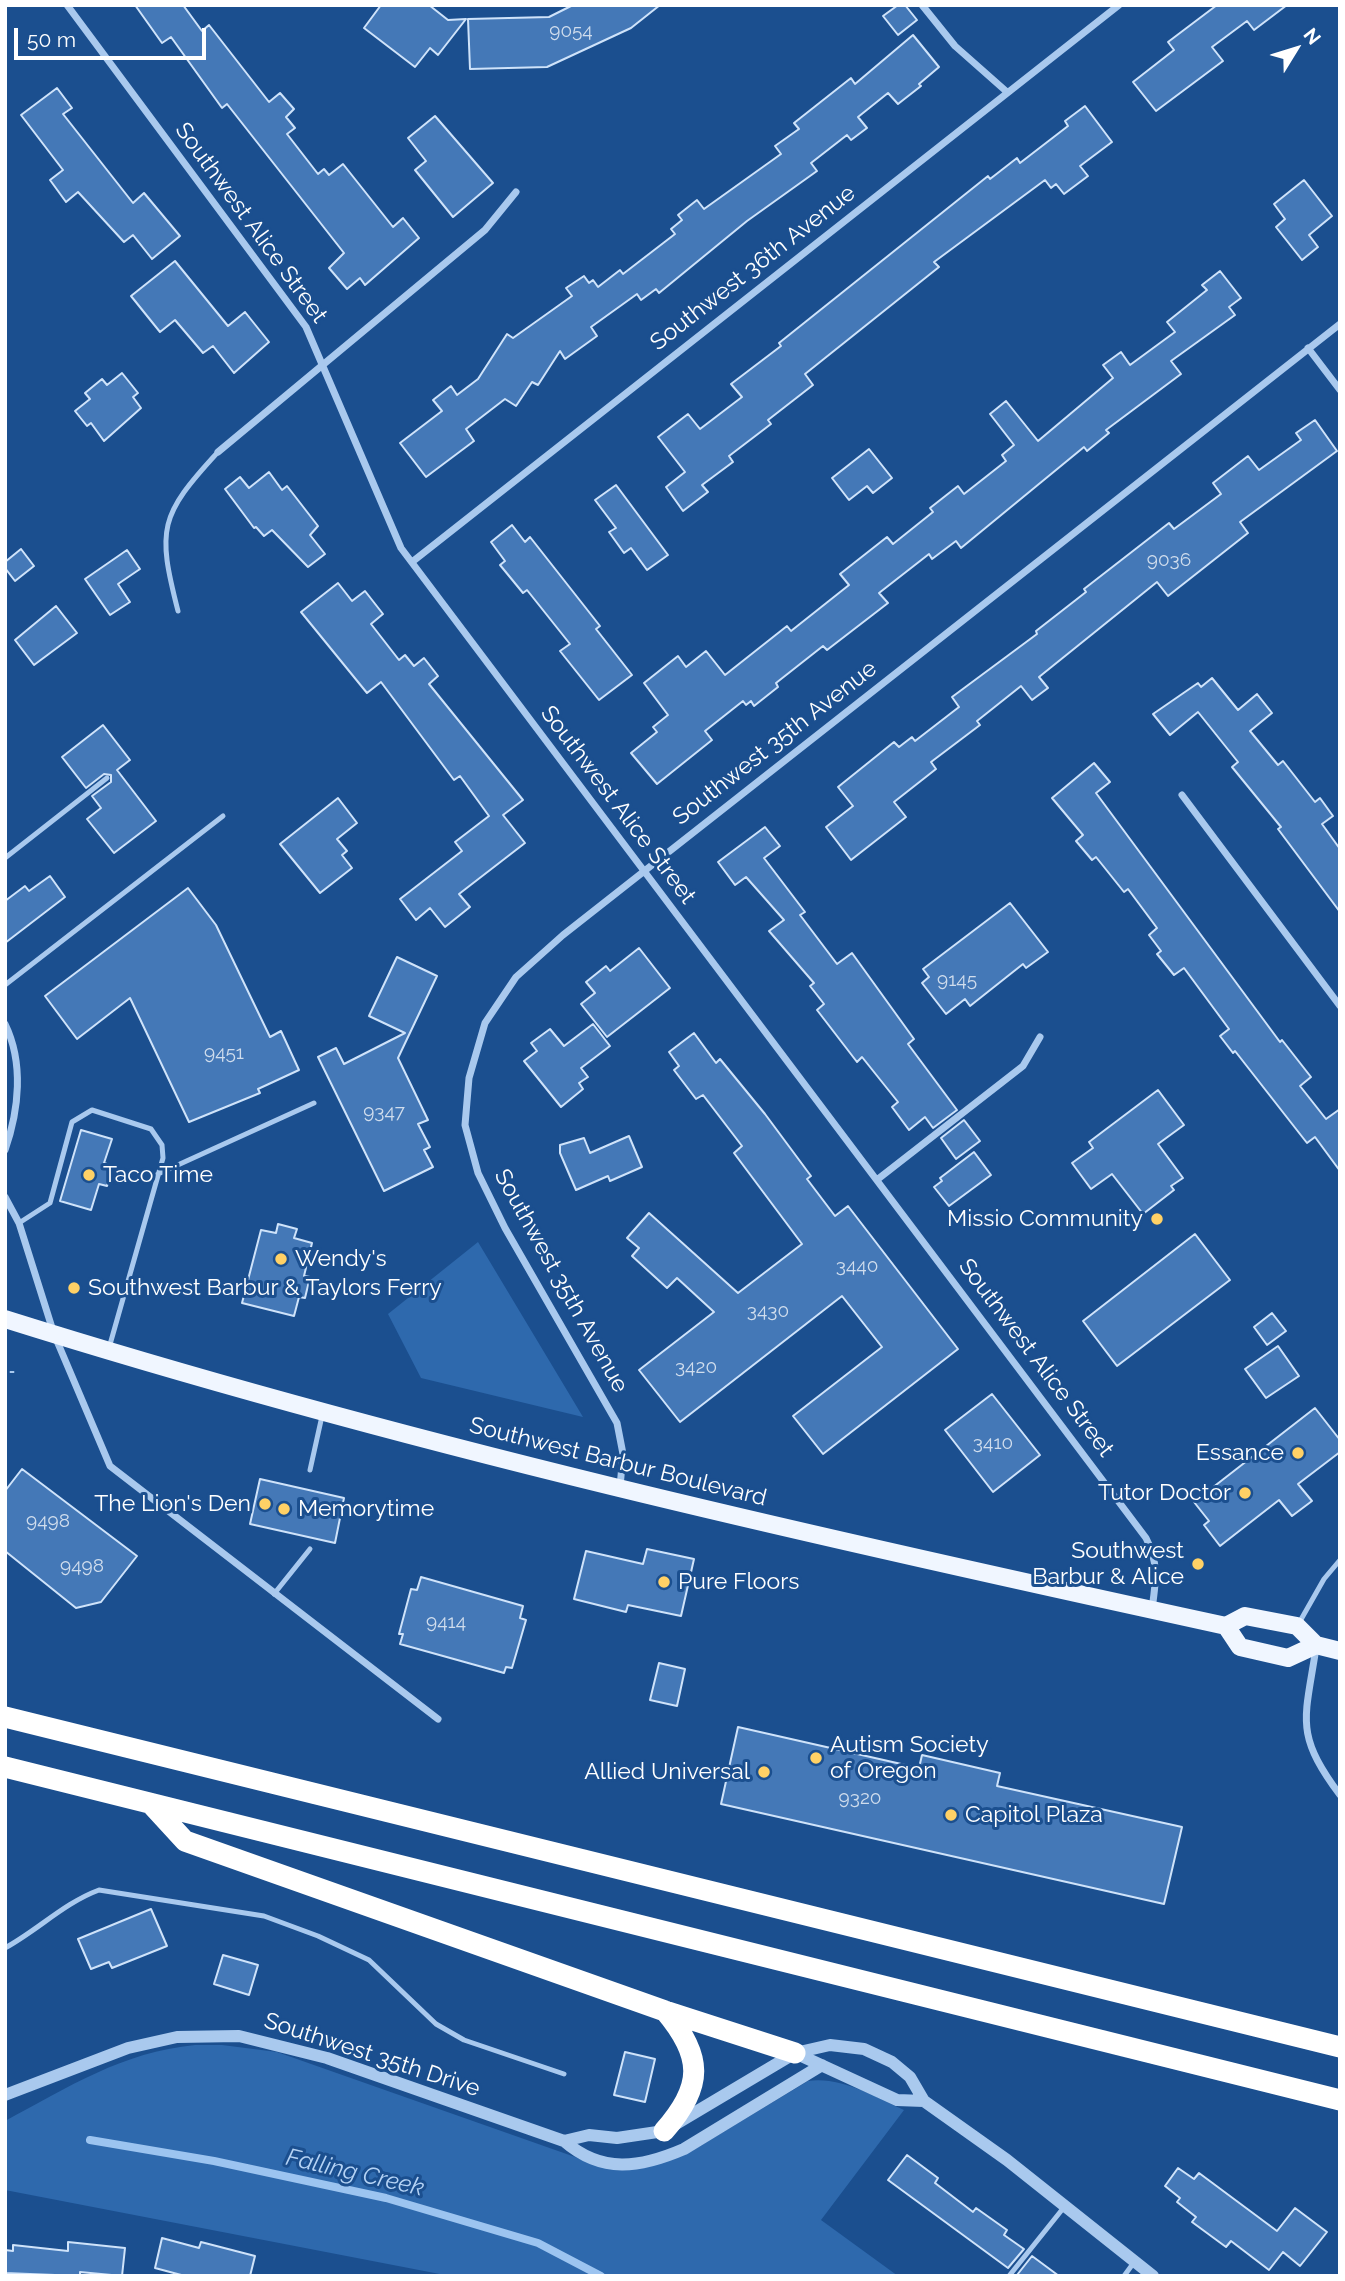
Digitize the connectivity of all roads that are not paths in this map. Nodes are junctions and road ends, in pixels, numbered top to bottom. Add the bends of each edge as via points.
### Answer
1 (67, 5) edge
2 (922, 5) edge
3 (1119, 5) edge
4 (1007, 92) junction
5 (516, 192) dead end
6 (1340, 324) edge
7 (1308, 348) junction
8 (323, 363) junction
9 (1340, 390) edge
10 (218, 452) joint
11 (412, 562) junction
12 (178, 611) dead end
13 (107, 778) dead end
14 (1182, 795) dead end
15 (223, 816) dead end
16 (5, 858) edge
17 (643, 871) junction
18 (5, 985) edge
19 (1340, 1006) edge
20 (5, 1024) edge
21 (1040, 1037) dead end
22 (314, 1103) dead end
23 (5, 1150) edge
24 (158, 1174) junction
25 (878, 1179) junction
26 (5, 1197) edge
27 (19, 1223) junction
28 (5, 1319) edge
29 (54, 1334) junction
30 (108, 1350) junction
31 (323, 1413) junction
32 (310, 1470) dead end
33 (620, 1490) junction
34 (310, 1549) dead end
35 (1340, 1560) edge
36 (274, 1594) junction
37 (1152, 1610) junction
38 (1226, 1626) junction
39 (1297, 1626) junction
40 (1316, 1645) junction
41 (1340, 1651) edge
42 (5, 1717) edge
43 (438, 1719) dead end
44 (5, 1768) edge
45 (1340, 1794) edge
46 (151, 1804) junction
47 (5, 1948) edge
48 (665, 2011) junction
49 (1340, 2046) edge
50 (795, 2053) junction
51 (822, 2065) junction
52 (564, 2074) dead end
53 (5, 2095) edge
54 (1340, 2100) edge
55 (924, 2101) junction
56 (664, 2131) junction
57 (564, 2141) junction
58 (1065, 2206) junction
59 (1135, 2261) junction
60 (1009, 2276) edge
61 (1124, 2276) edge
62 (1153, 2276) edge

1 - 8 street, Southwest Alice Street via 289,302
2 - 4 street via 955,46
3 - 4 street, Southwest 36th Avenue
4 - 11 street, Southwest 36th Avenue
5 - 8 street via 485,230
6 - 7 street, Southwest 35th Avenue
7 - 9 street
7 - 17 street, Southwest 35th Avenue
8 - 10 street
8 - 11 street, Southwest Alice Street via 387,522
10 - 12 lane via 189,484 163,538
11 - 17 street, Southwest Alice Street
13 - 16 lane
14 - 19 street
15 - 18 lane
17 - 25 street, Southwest Alice Street
17 - 33 street, Southwest 35th Avenue via 516,977 485,1023 469,1078 464,1125 478,1173 505,1228 617,1423 623,1454
20 - 23 street via 18,1070 16,1105
21 - 25 street via 1023,1066
22 - 24 lane
24 - 27 lane via 162,1145 151,1129 92,1110 72,1122 51,1203
24 - 30 lane
25 - 37 street, Southwest Alice Street via 1146,1538 1158,1571
26 - 27 street
27 - 29 street
28 - 29 main road, Southwest Barbur Boulevard
29 - 30 main road, Southwest Barbur Boulevard
29 - 36 street via 110,1466
30 - 31 main road, Southwest Barbur Boulevard
31 - 32 lane
31 - 33 main road, Southwest Barbur Boulevard
33 - 37 main road, Southwest Barbur Boulevard
34 - 36 lane
35 - 39 lane
36 - 43 street
37 - 38 main road, Southwest Barbur Boulevard
38 - 39 main road, Southwest Barbur Boulevard via 1245,1616
38 - 40 main road via 1240,1647 1287,1658
39 - 40 main road
40 - 41 main road
40 - 45 street via 1305,1720 1307,1740 1316,1763
42 - 49 highway
44 - 46 highway
46 - 48 highway via 186,1842
46 - 54 highway
47 - 52 lane via 35,1931 74,1899 99,1890 264,1916 369,1961 436,2024 464,2040
48 - 50 highway
48 - 56 highway via 692,2048 694,2070 692,2090
50 - 51 street
50 - 55 street, Southwest 35th Drive via 830,2045 864,2049 910,2077
50 - 56 street, Southwest 35th Drive
51 - 55 street via 897,2100
51 - 57 street, Southwest 35th Drive via 709,2136 663,2158 628,2164 599,2162 583,2158
53 - 57 street, Southwest 35th Drive via 128,2048 177,2037 239,2036 306,2051
55 - 58 street
56 - 57 street, Southwest 35th Drive
58 - 59 street
58 - 60 lane
59 - 61 lane
59 - 62 street

